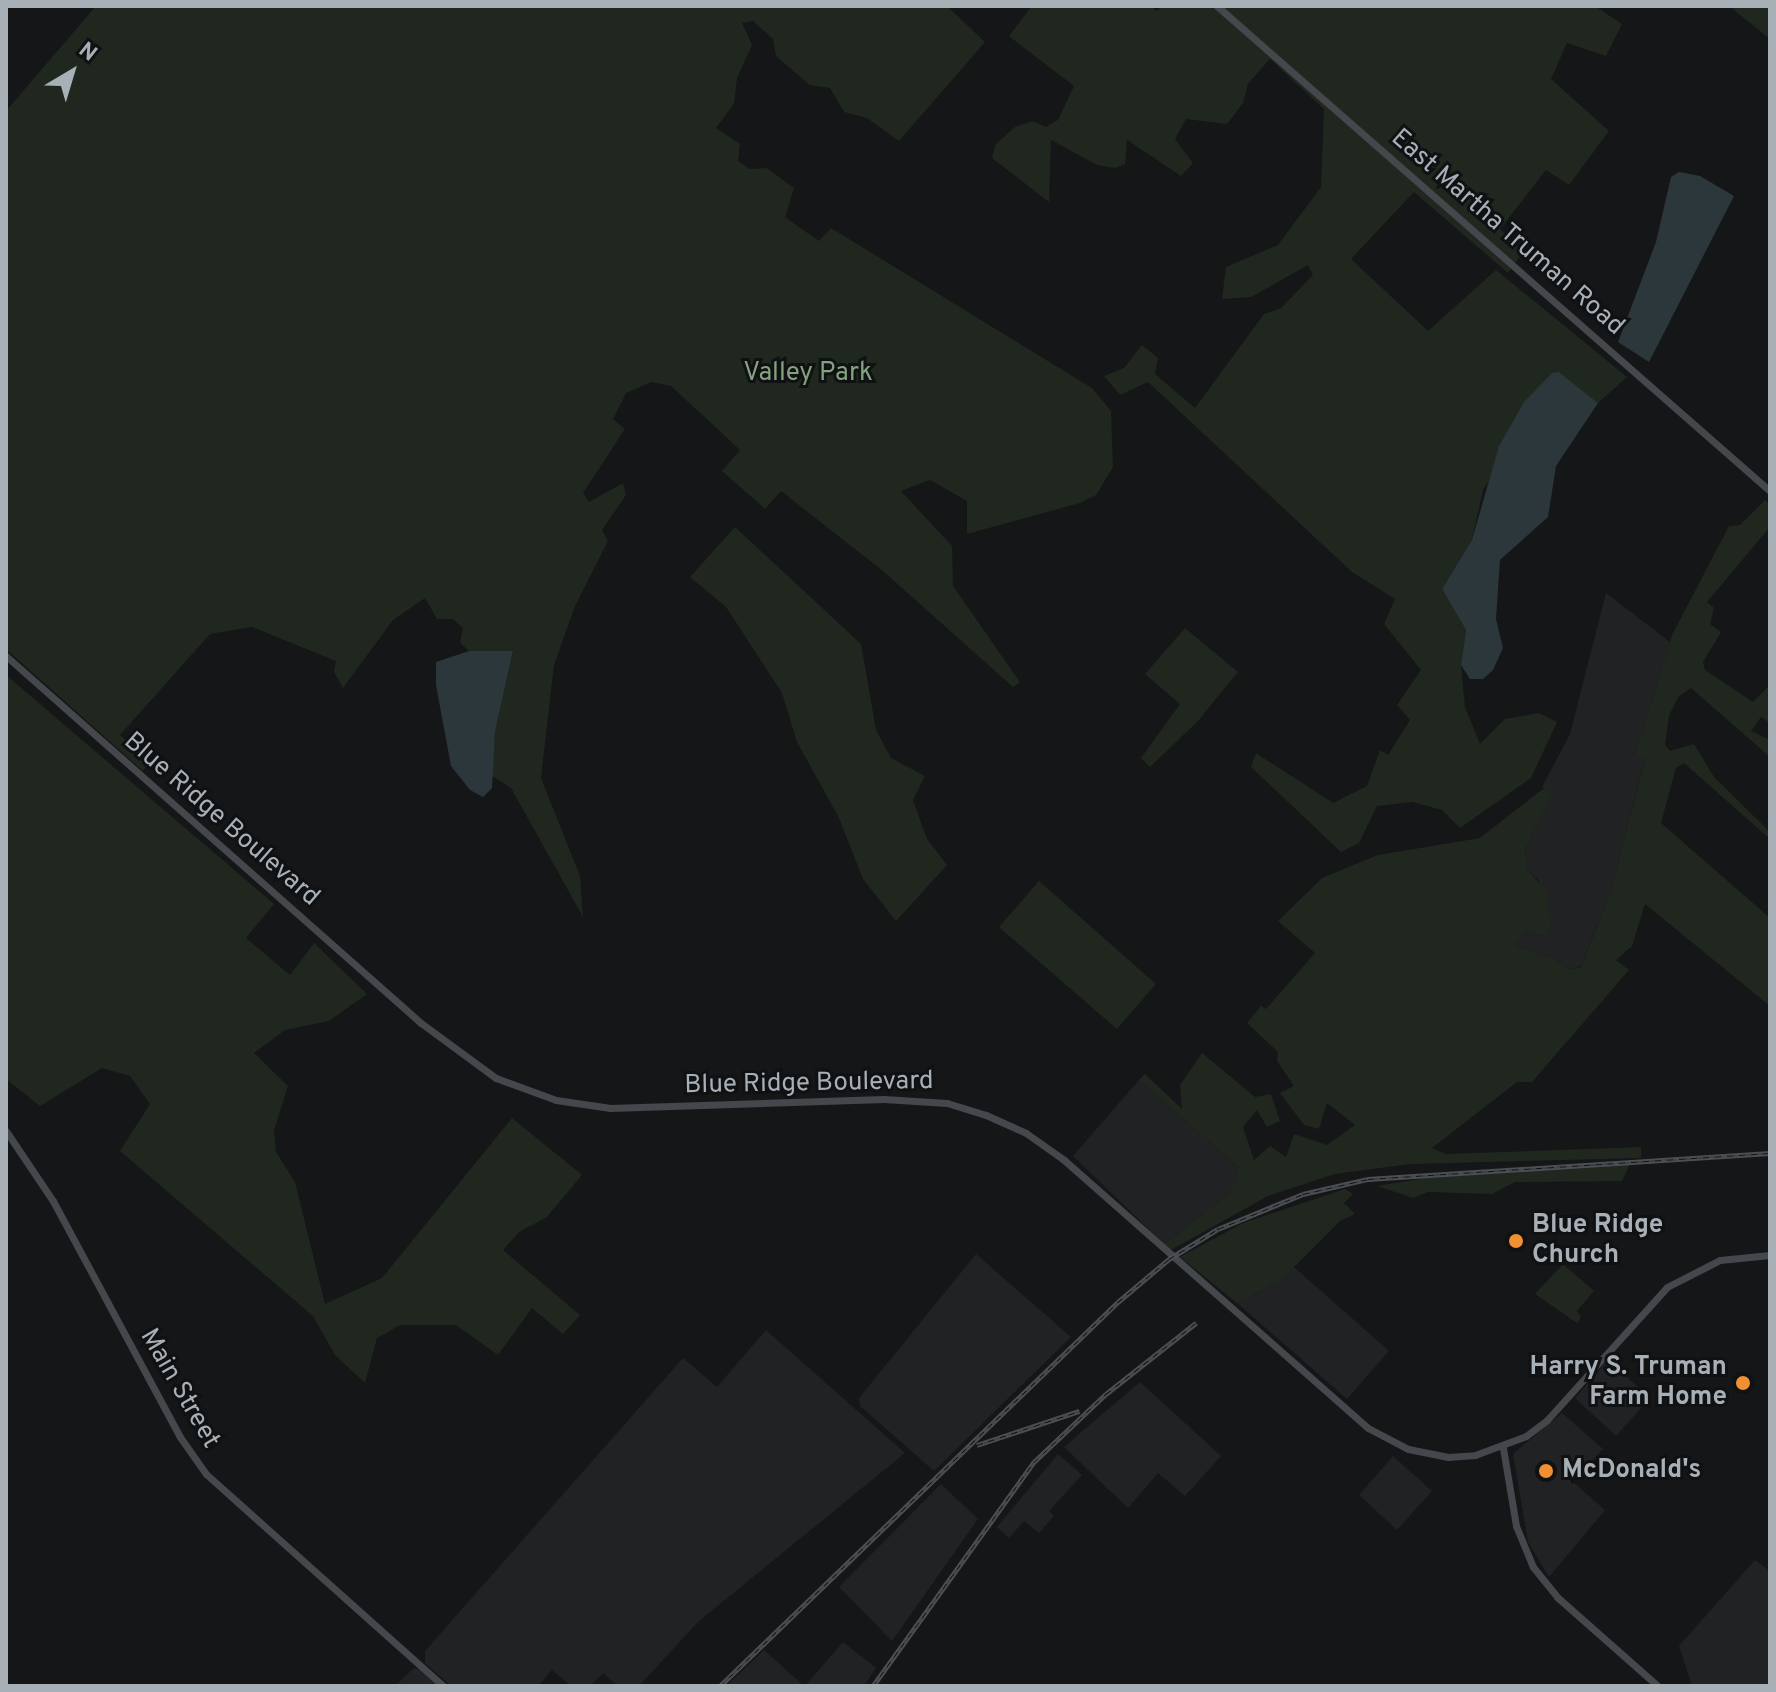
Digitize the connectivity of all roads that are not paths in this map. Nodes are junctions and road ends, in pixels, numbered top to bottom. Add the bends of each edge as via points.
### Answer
1 (1217, 6) edge
2 (1770, 491) edge
3 (6, 656) edge
4 (6, 1131) edge
5 (1770, 1255) edge
6 (1503, 1448) junction
7 (443, 1686) edge
8 (1658, 1686) edge

1 - 2 main road, East Martha Truman Road
3 - 6 main road, Blue Ridge Boulevard via 421,1023 496,1078 556,1100 596,1107 884,1099 947,1103 986,1115 1026,1133 1064,1160 1382,1437 1448,1457
4 - 7 main road, Main Street via 53,1201 193,1458 229,1497
5 - 6 main road, Blue Ridge Boulevard via 1720,1260 1680,1278 1657,1296 1547,1420
6 - 8 main road via 1516,1526 1533,1567 1557,1597

